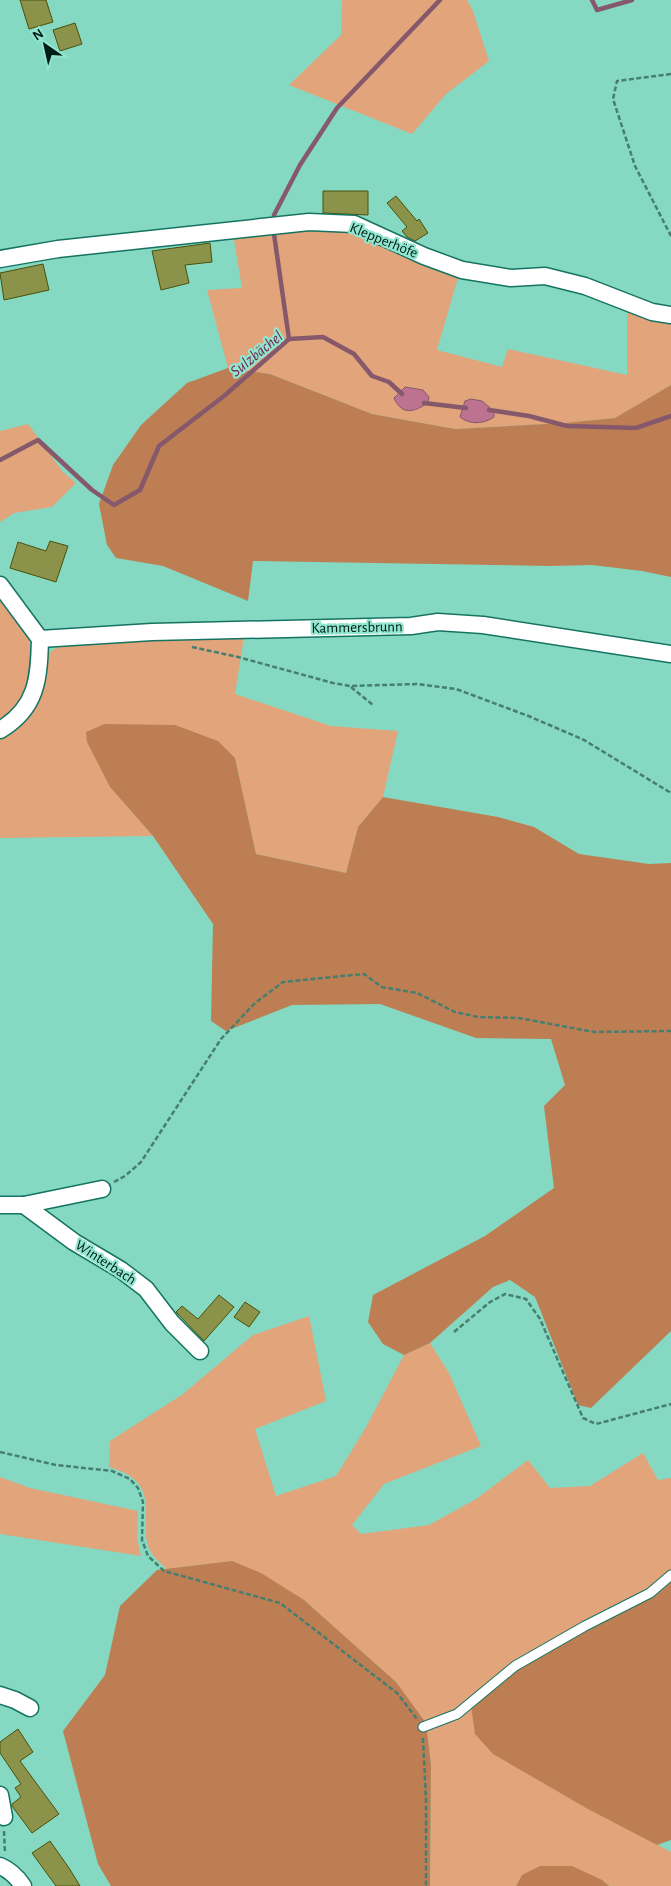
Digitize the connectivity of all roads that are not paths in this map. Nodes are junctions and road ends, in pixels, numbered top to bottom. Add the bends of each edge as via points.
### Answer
1 (0, 259) edge
2 (671, 315) edge
3 (0, 585) edge
4 (40, 639) junction
5 (671, 654) edge
6 (0, 730) edge
7 (102, 1189) road end
8 (0, 1204) edge
9 (24, 1205) junction
10 (200, 1351) dead end
11 (671, 1575) edge
12 (0, 1695) edge
13 (30, 1708) dead end
14 (423, 1727) road end
15 (0, 1795) edge
16 (4, 1817) road end
17 (3, 1867) edge
18 (23, 1886) edge

1 - 2 street, Klepperhöfe via 58,249 309,222 354,224 462,270 510,278 545,276 585,286 652,312
3 - 4 street
4 - 5 street, Kammersbrunn via 152,632 411,626 438,622 483,625
4 - 6 street via 36,682 29,704 15,721
7 - 9 street
8 - 9 street
9 - 10 street, Winterbach via 146,1289
11 - 14 lane via 650,1593 515,1666 457,1714
12 - 13 street
15 - 16 street
17 - 18 street

